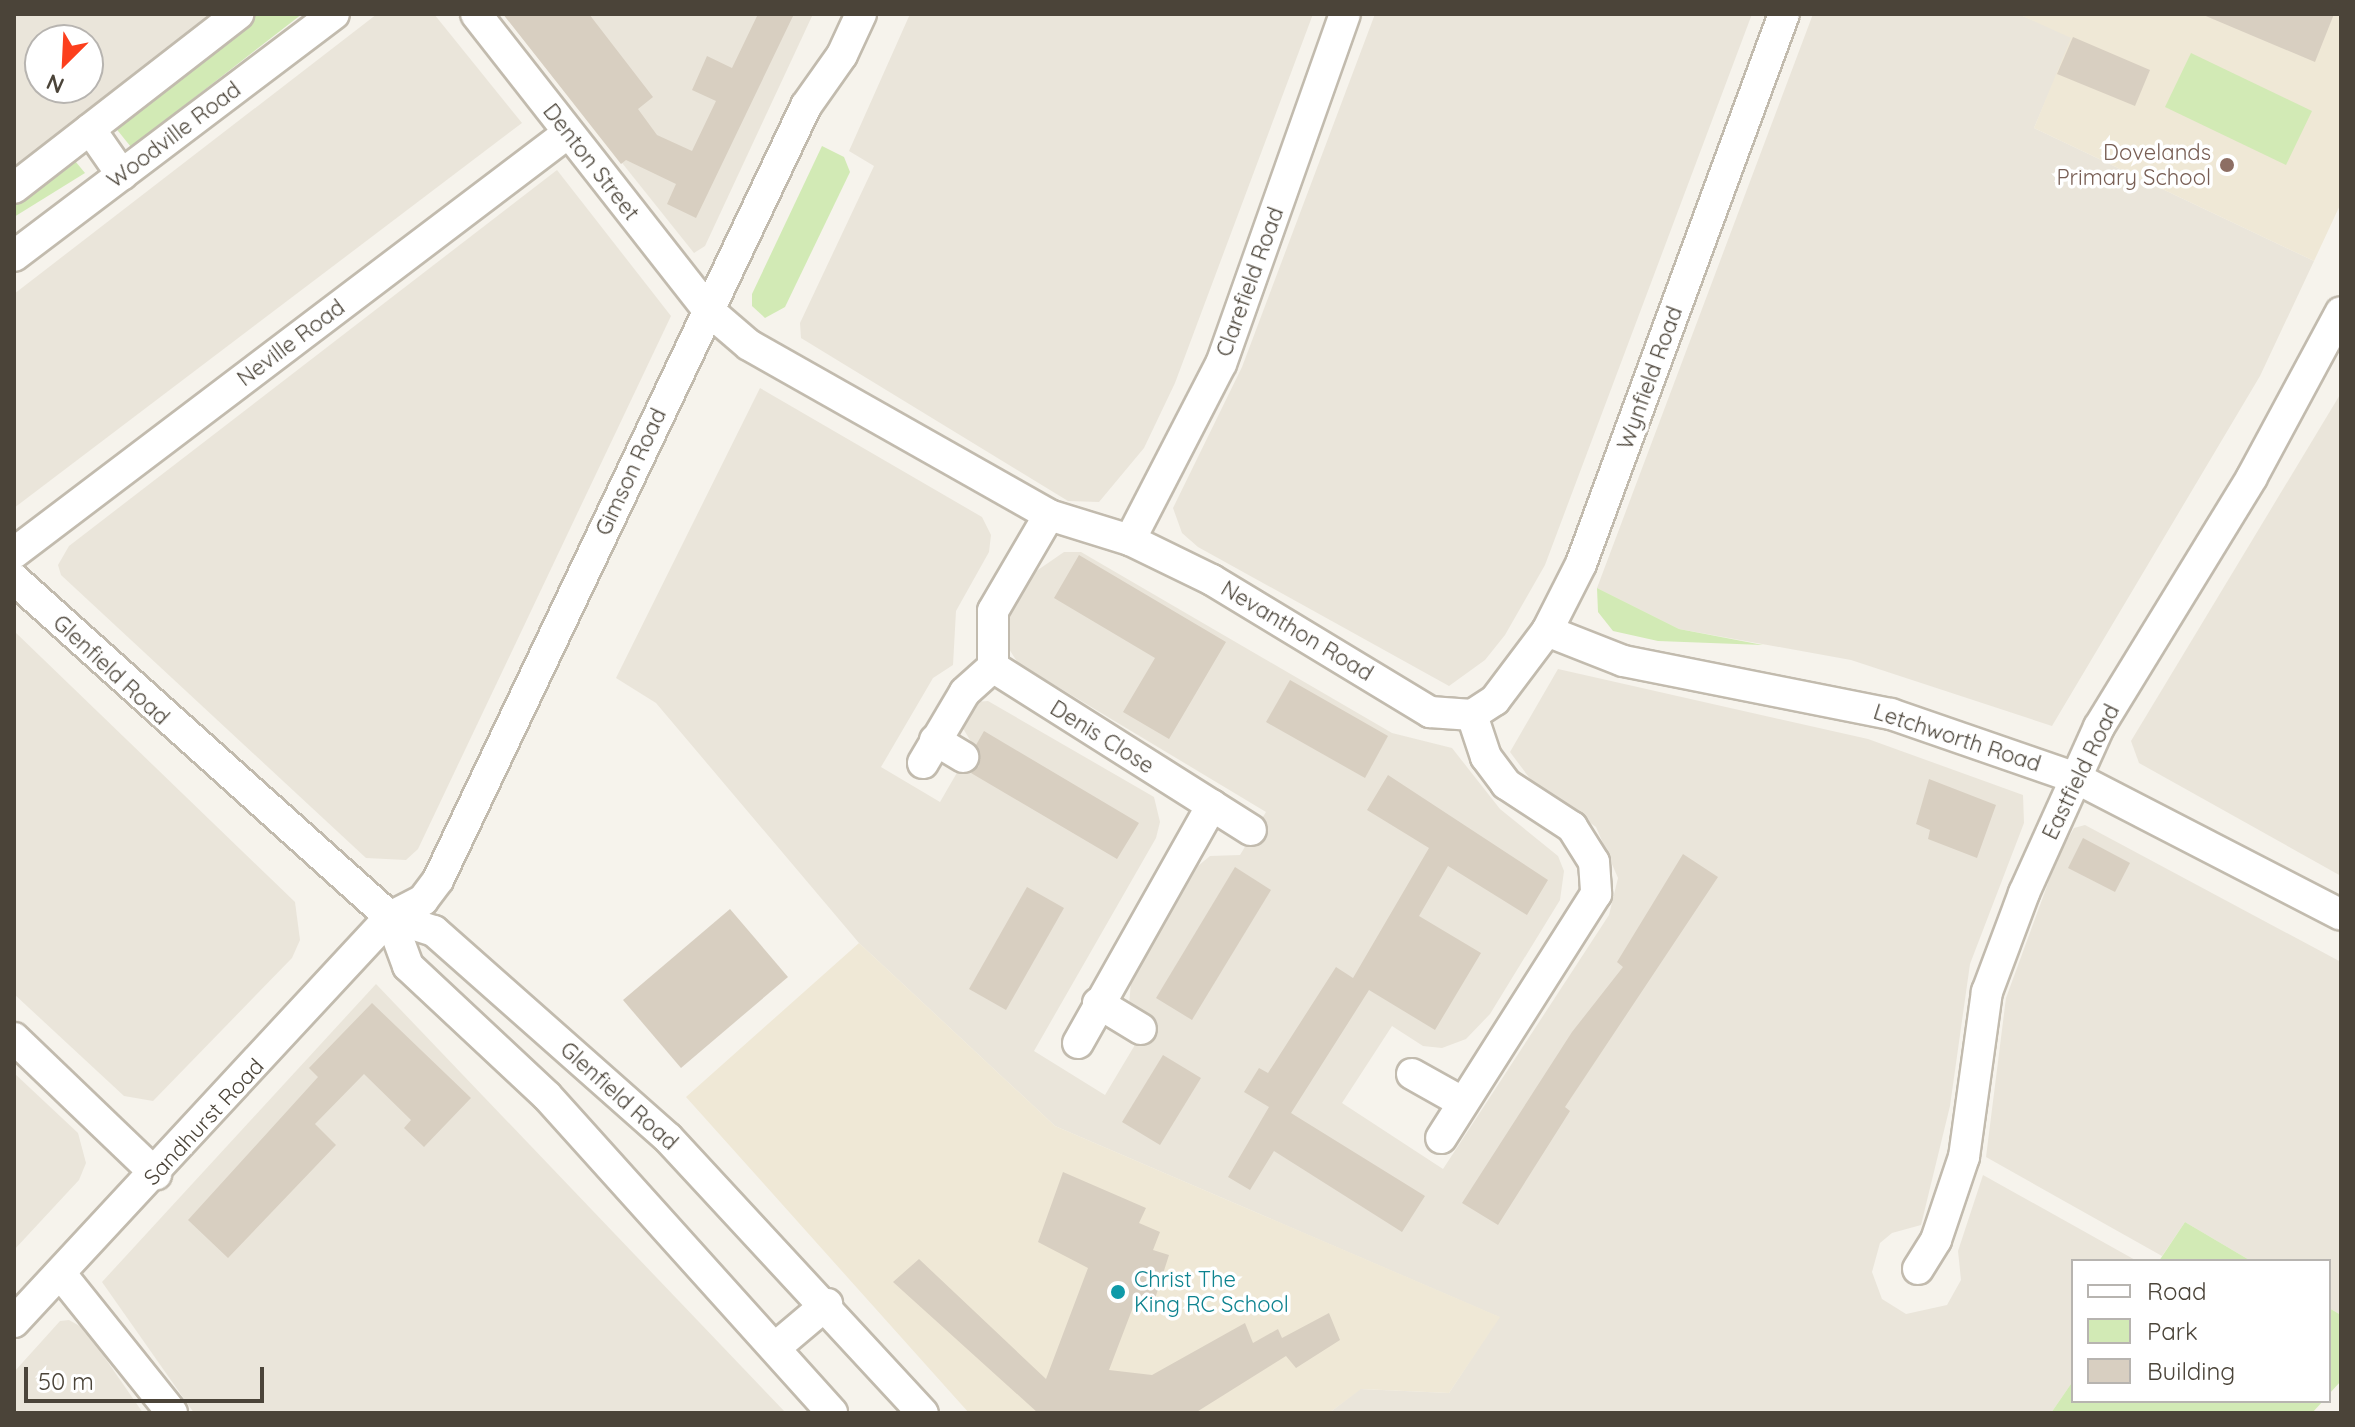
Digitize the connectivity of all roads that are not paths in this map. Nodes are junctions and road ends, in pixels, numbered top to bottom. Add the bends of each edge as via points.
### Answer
1 (238, 14) edge
2 (334, 14) edge
3 (476, 14) edge
4 (861, 14) edge
5 (1345, 14) edge
6 (1784, 14) edge
7 (90, 129) junction
8 (568, 133) junction
9 (122, 175) junction
10 (14, 188) edge
11 (14, 256) edge
12 (707, 309) junction
13 (2341, 312) edge
14 (1049, 515) junction
15 (1130, 540) junction
16 (14, 553) edge
17 (14, 579) edge
18 (1547, 631) junction
19 (993, 667) junction
20 (1472, 715) junction
21 (963, 757) dead end
22 (2076, 778) junction
23 (1212, 805) junction
24 (1251, 830) dead end
25 (2341, 915) edge
26 (390, 917) junction
27 (1098, 1003) junction
28 (1141, 1029) dead end
29 (14, 1038) edge
30 (1078, 1043) dead end
31 (1412, 1074) dead end
32 (1462, 1102) junction
33 (1441, 1138) dead end
34 (156, 1174) junction
35 (1918, 1269) dead end
36 (60, 1273) junction
37 (827, 1304) junction
38 (14, 1322) edge
39 (776, 1347) junction
40 (172, 1413) edge
41 (832, 1413) edge
42 (923, 1413) edge

1 - 7 street
2 - 9 street, Woodville Road
3 - 8 street, Denton Street
4 - 12 street, Gimson Road via 842,55 806,106
5 - 15 street, Clarefield Road via 1221,364
6 - 18 street, Wynfield Road via 1581,564
7 - 9 street
7 - 10 street
8 - 12 street, Denton Street
8 - 16 street, Neville Road
9 - 11 street, Woodville Road
12 - 14 street, Nevanthon Road via 749,345
12 - 26 street, Gimson Road via 438,880 423,900
13 - 22 street, Eastfield Road via 2252,477 2099,727
14 - 15 street, Nevanthon Road
14 - 19 street via 993,611
15 - 20 street, Nevanthon Road via 1212,580 1430,712
17 - 26 street, Glenfield Road
18 - 20 street, Wynfield Road via 1495,700
18 - 22 street, Letchworth Road via 1623,661 1891,714
19 - 21 street via 965,692 929,751
19 - 23 street, Denis Close
20 - 32 street via 1486,757 1506,784 1572,827 1594,862 1596,894
22 - 25 street, Letchworth Road
22 - 35 street, Eastfield Road via 1987,992 1964,1157 1936,1240
23 - 24 street, Denis Close
23 - 27 street
26 - 34 street, Sandhurst Road
26 - 37 street, Glenfield Road via 434,931 493,978 668,1138
26 - 39 street, Glenfield Road via 408,966 547,1096
27 - 28 street
27 - 30 street
29 - 34 street
31 - 32 street
32 - 33 street
34 - 36 street, Sandhurst Road
36 - 38 street, Sandhurst Road
36 - 40 street
37 - 39 street
37 - 42 street, Glenfield Road
39 - 41 street, Glenfield Road

